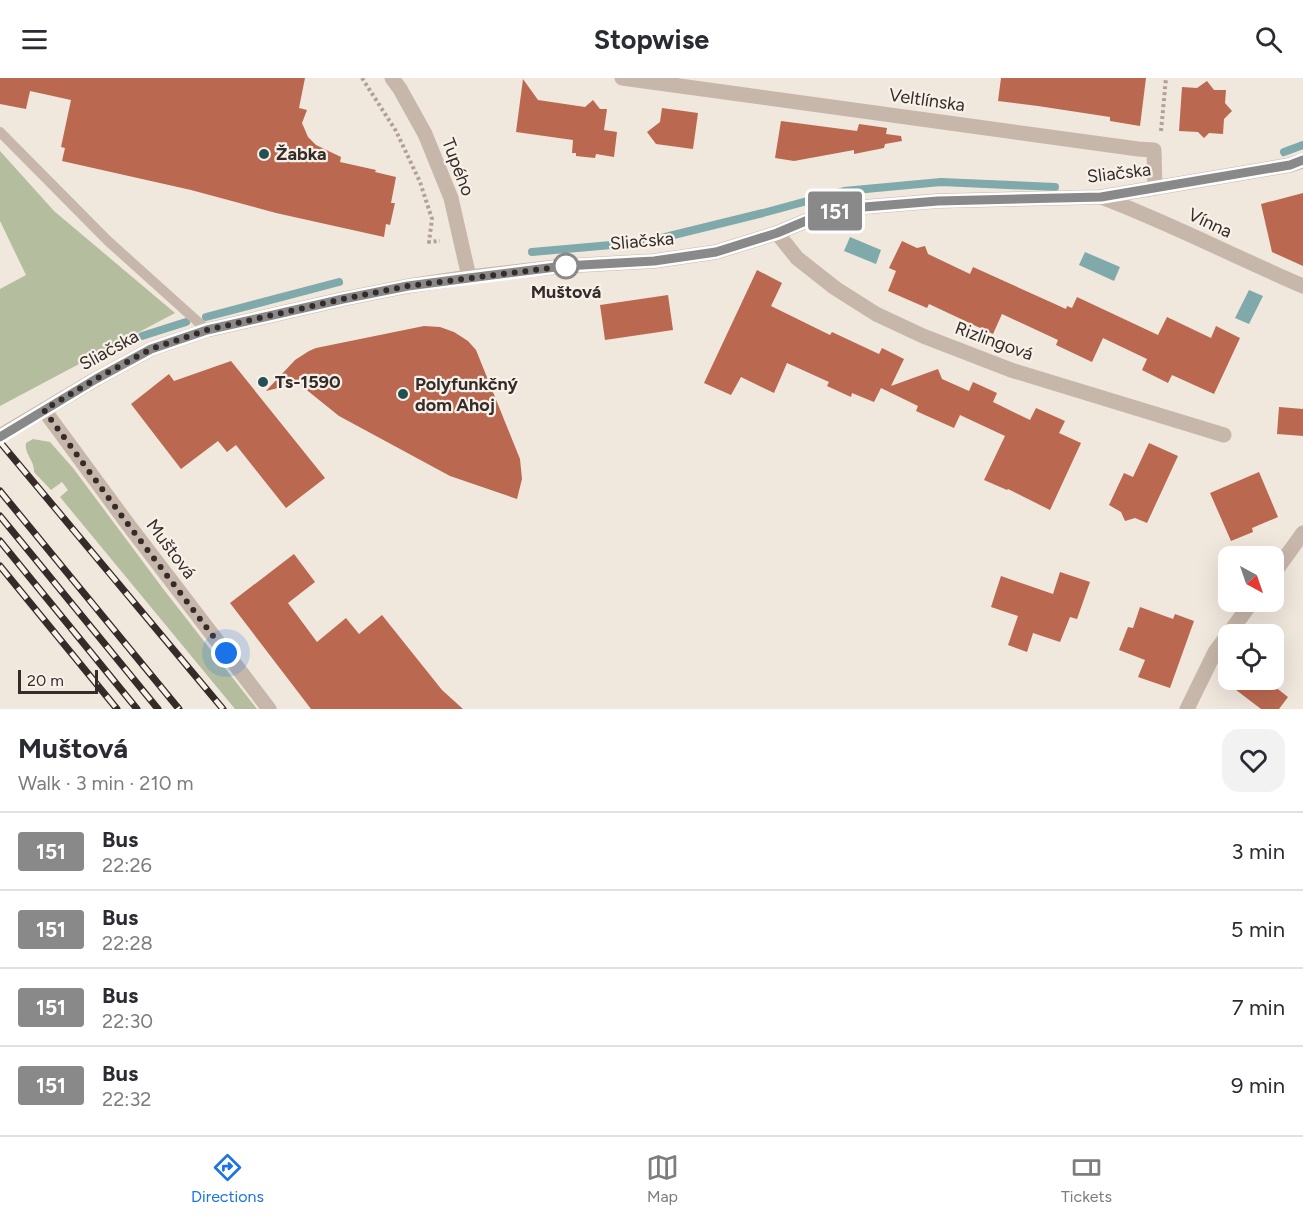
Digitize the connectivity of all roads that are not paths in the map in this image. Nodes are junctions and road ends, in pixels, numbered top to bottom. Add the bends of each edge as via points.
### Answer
1 (392, 78) edge
2 (622, 78) edge
3 (0, 132) edge
4 (1303, 160) edge
5 (1155, 188) junction
6 (1101, 197) junction
7 (777, 233) junction
8 (469, 278) junction
9 (1303, 286) edge
10 (207, 330) junction
11 (44, 410) junction
12 (5, 433) dead end
13 (1224, 435) dead end
14 (1303, 533) edge
15 (1284, 559) edge
16 (1245, 612) edge
17 (269, 709) edge
18 (1187, 709) edge

1 - 8 street, Tupého via 424,134 451,198
2 - 5 street, Veltlínska via 1154,150
3 - 10 lane via 108,241
4 - 5 street, Sliačska
5 - 6 street, Sliačska
6 - 7 street, Sliačska via 938,201 852,208 820,215
6 - 9 street, Vínna
7 - 8 street, Sliačska via 716,252
7 - 13 street, Rizlingová via 797,258 835,288 914,332 1011,370
8 - 10 street, Sliačska via 408,286
10 - 11 street, Sliačska via 151,349
11 - 12 street, Sliačska
11 - 17 street, Muštová
14 - 15 street
16 - 18 street via 1215,652

